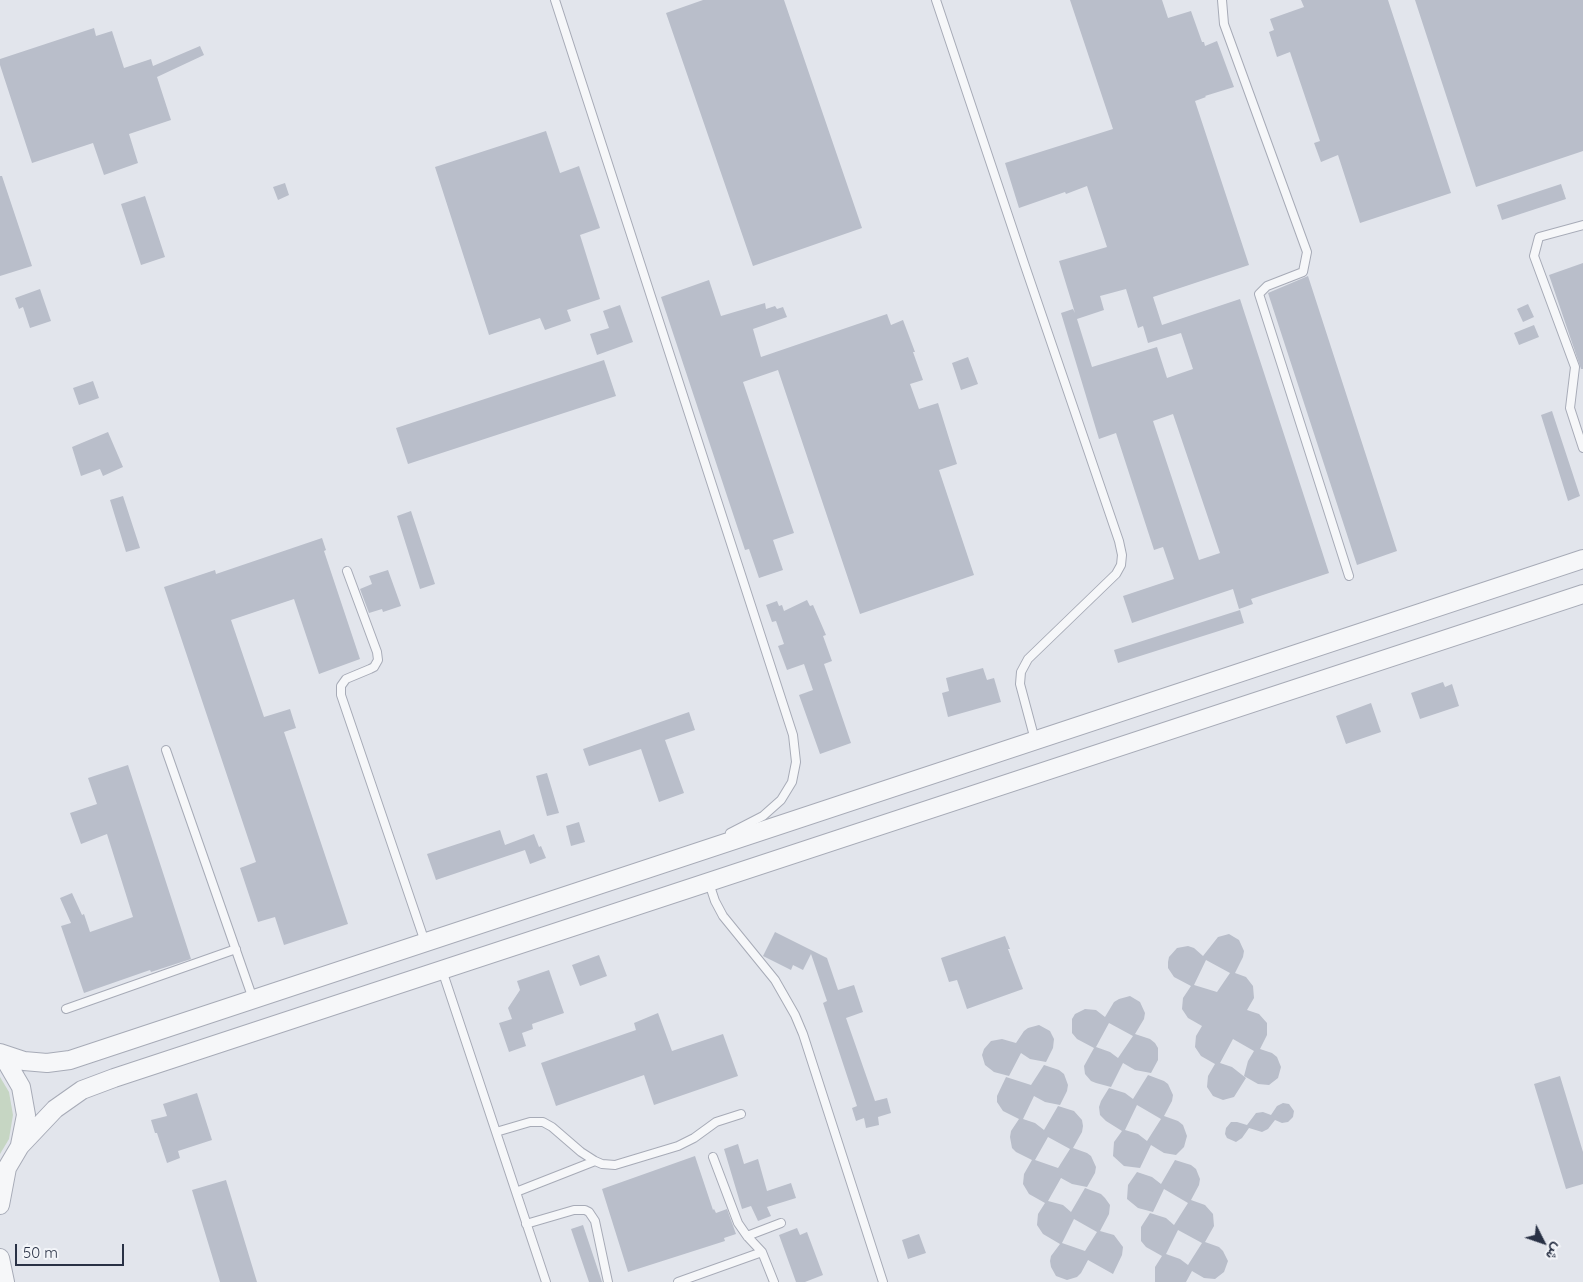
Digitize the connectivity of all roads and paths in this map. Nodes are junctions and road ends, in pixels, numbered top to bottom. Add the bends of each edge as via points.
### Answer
1 (555, 0) edge
2 (936, 0) edge
3 (1222, 0) edge
4 (1583, 225) edge
5 (1583, 448) edge
6 (1583, 559) edge
7 (347, 571) dead end
8 (1349, 576) dead end
9 (1583, 594) edge
10 (1035, 740) junction
11 (166, 750) dead end
12 (668, 861) junction
13 (708, 882) junction
14 (425, 942) junction
15 (236, 949) junction
16 (442, 970) junction
17 (253, 999) junction
18 (66, 1009) dead end
19 (0, 1052) edge
20 (0, 1057) edge
21 (741, 1114) dead end
22 (496, 1132) junction
23 (20, 1146) junction
24 (713, 1157) dead end
25 (595, 1161) junction
26 (4, 1171) edge
27 (516, 1192) junction
28 (0, 1205) edge
29 (782, 1223) dead end
30 (526, 1224) junction
31 (746, 1236) junction
32 (762, 1252) junction
33 (0, 1258) edge
34 (0, 1278) edge
35 (4, 1282) edge
36 (546, 1282) edge
37 (608, 1282) edge
38 (678, 1282) edge
39 (774, 1282) edge
40 (883, 1282) edge

1 - 12 lane via 793,735 796,762 792,782 781,800 742,828
2 - 10 lane via 1122,555 1116,574 1028,659 1021,672 1020,684
3 - 8 lane via 1224,24 1307,252 1303,272 1267,286 1259,294
4 - 5 lane via 1539,237 1534,256 1576,367 1570,408
6 - 10 street
7 - 14 lane via 379,656 374,667 346,679 341,686 341,695
9 - 13 street
10 - 12 street
11 - 15 lane
12 - 14 street
13 - 16 street
13 - 40 lane via 723,916 775,980 804,1034
14 - 17 street
15 - 17 lane
15 - 18 lane
16 - 22 lane
16 - 23 street via 82,1090 55,1109
17 - 19 street via 70,1060 24,1061
20 - 23 street via 21,1087 26,1115
21 - 25 lane via 716,1122 678,1146 622,1164
22 - 25 lane via 530,1122 543,1122
22 - 27 lane
23 - 26 street
24 - 31 lane via 738,1224
25 - 27 lane
26 - 28 street
27 - 30 lane
29 - 31 lane
30 - 36 lane
30 - 37 lane via 574,1210 589,1212 595,1221
31 - 32 lane
32 - 38 lane
32 - 39 lane
33 - 35 street
34 - 35 street

